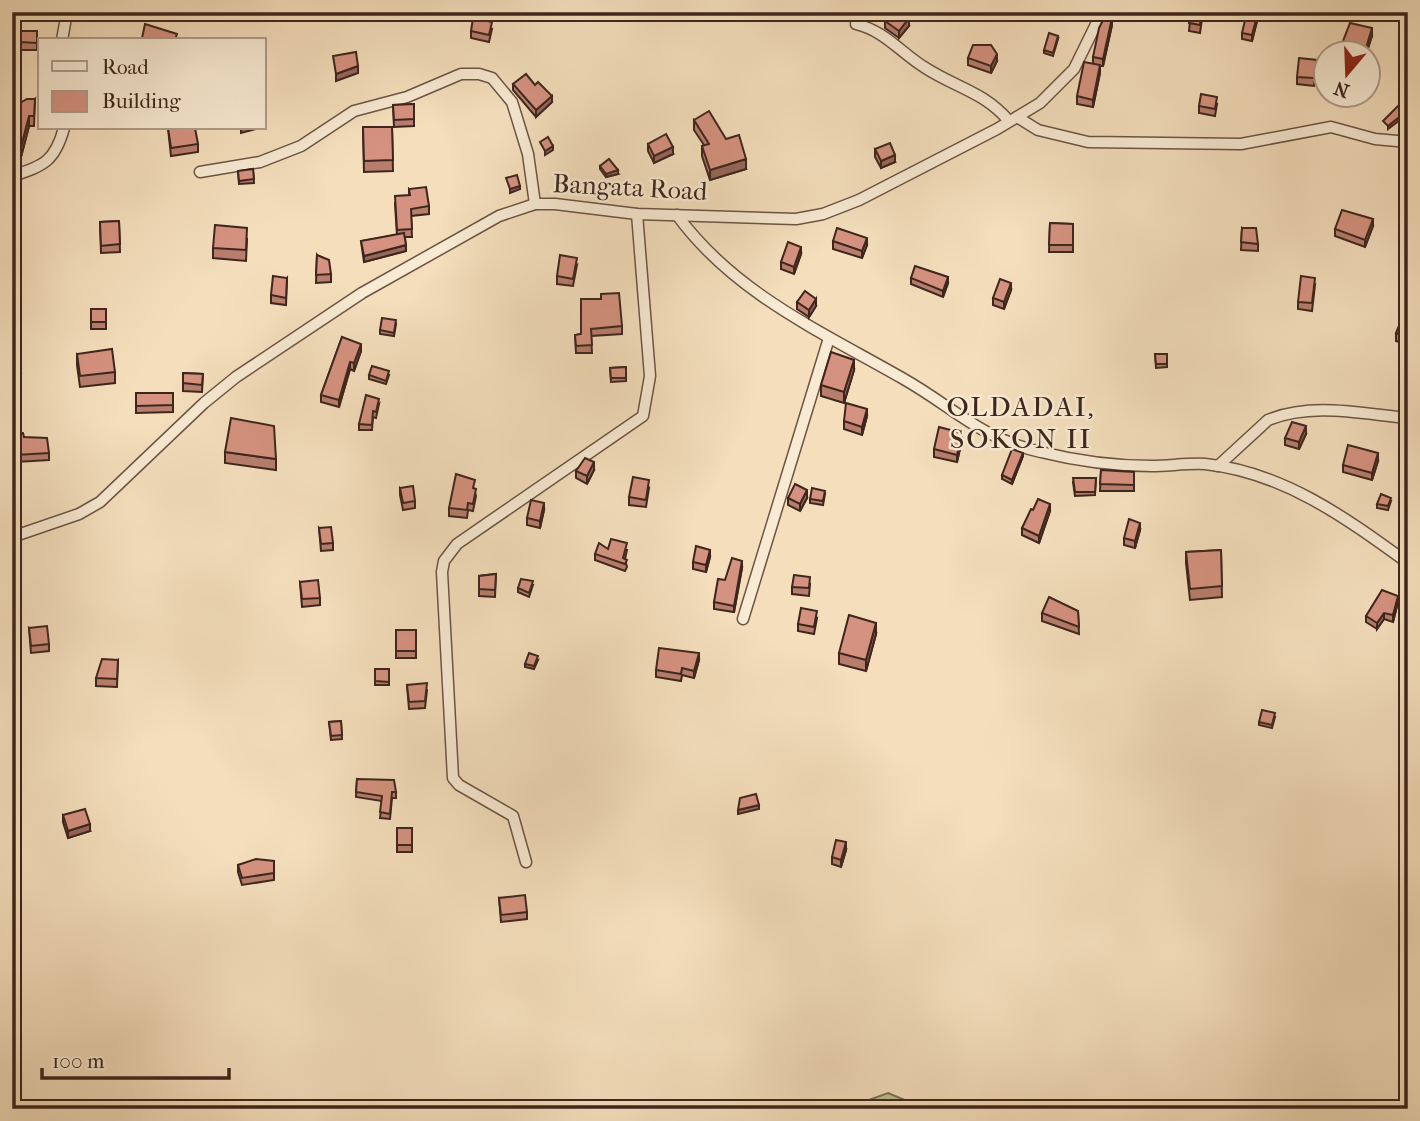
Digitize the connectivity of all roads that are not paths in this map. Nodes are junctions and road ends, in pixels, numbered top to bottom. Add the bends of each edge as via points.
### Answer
1 (67, 12) edge
2 (1102, 12) edge
3 (856, 24) dead end
4 (62, 38) edge
5 (1013, 119) junction
6 (63, 130) edge
7 (1408, 142) edge
8 (200, 172) dead end
9 (12, 176) edge
10 (536, 204) junction
11 (638, 214) junction
12 (677, 215) junction
13 (829, 338) junction
14 (1408, 418) edge
15 (1217, 466) junction
16 (12, 537) edge
17 (1408, 563) edge
18 (743, 619) dead end
19 (526, 862) dead end

1 - 4 street
2 - 5 street, Bangata Road via 1074,69 1040,103
3 - 5 street via 883,35 927,70 978,93
5 - 7 street via 1088,142 1241,144 1331,127
5 - 12 street, Bangata Road via 859,200 823,214 796,219
6 - 9 street via 51,159
8 - 10 street via 260,162 301,146 354,111 407,97 461,74 479,75 492,78 512,102 528,154
10 - 11 street, Bangata Road
10 - 16 street, Bangata Road via 473,229 362,293 236,377 100,502
11 - 12 street, Bangata Road
11 - 19 street via 650,376 643,416 457,544 442,572 453,778 513,816
12 - 13 street via 725,270 764,300
13 - 15 street via 1009,444 1078,460
13 - 18 street
14 - 15 street via 1341,409 1278,416
15 - 17 street via 1314,498

